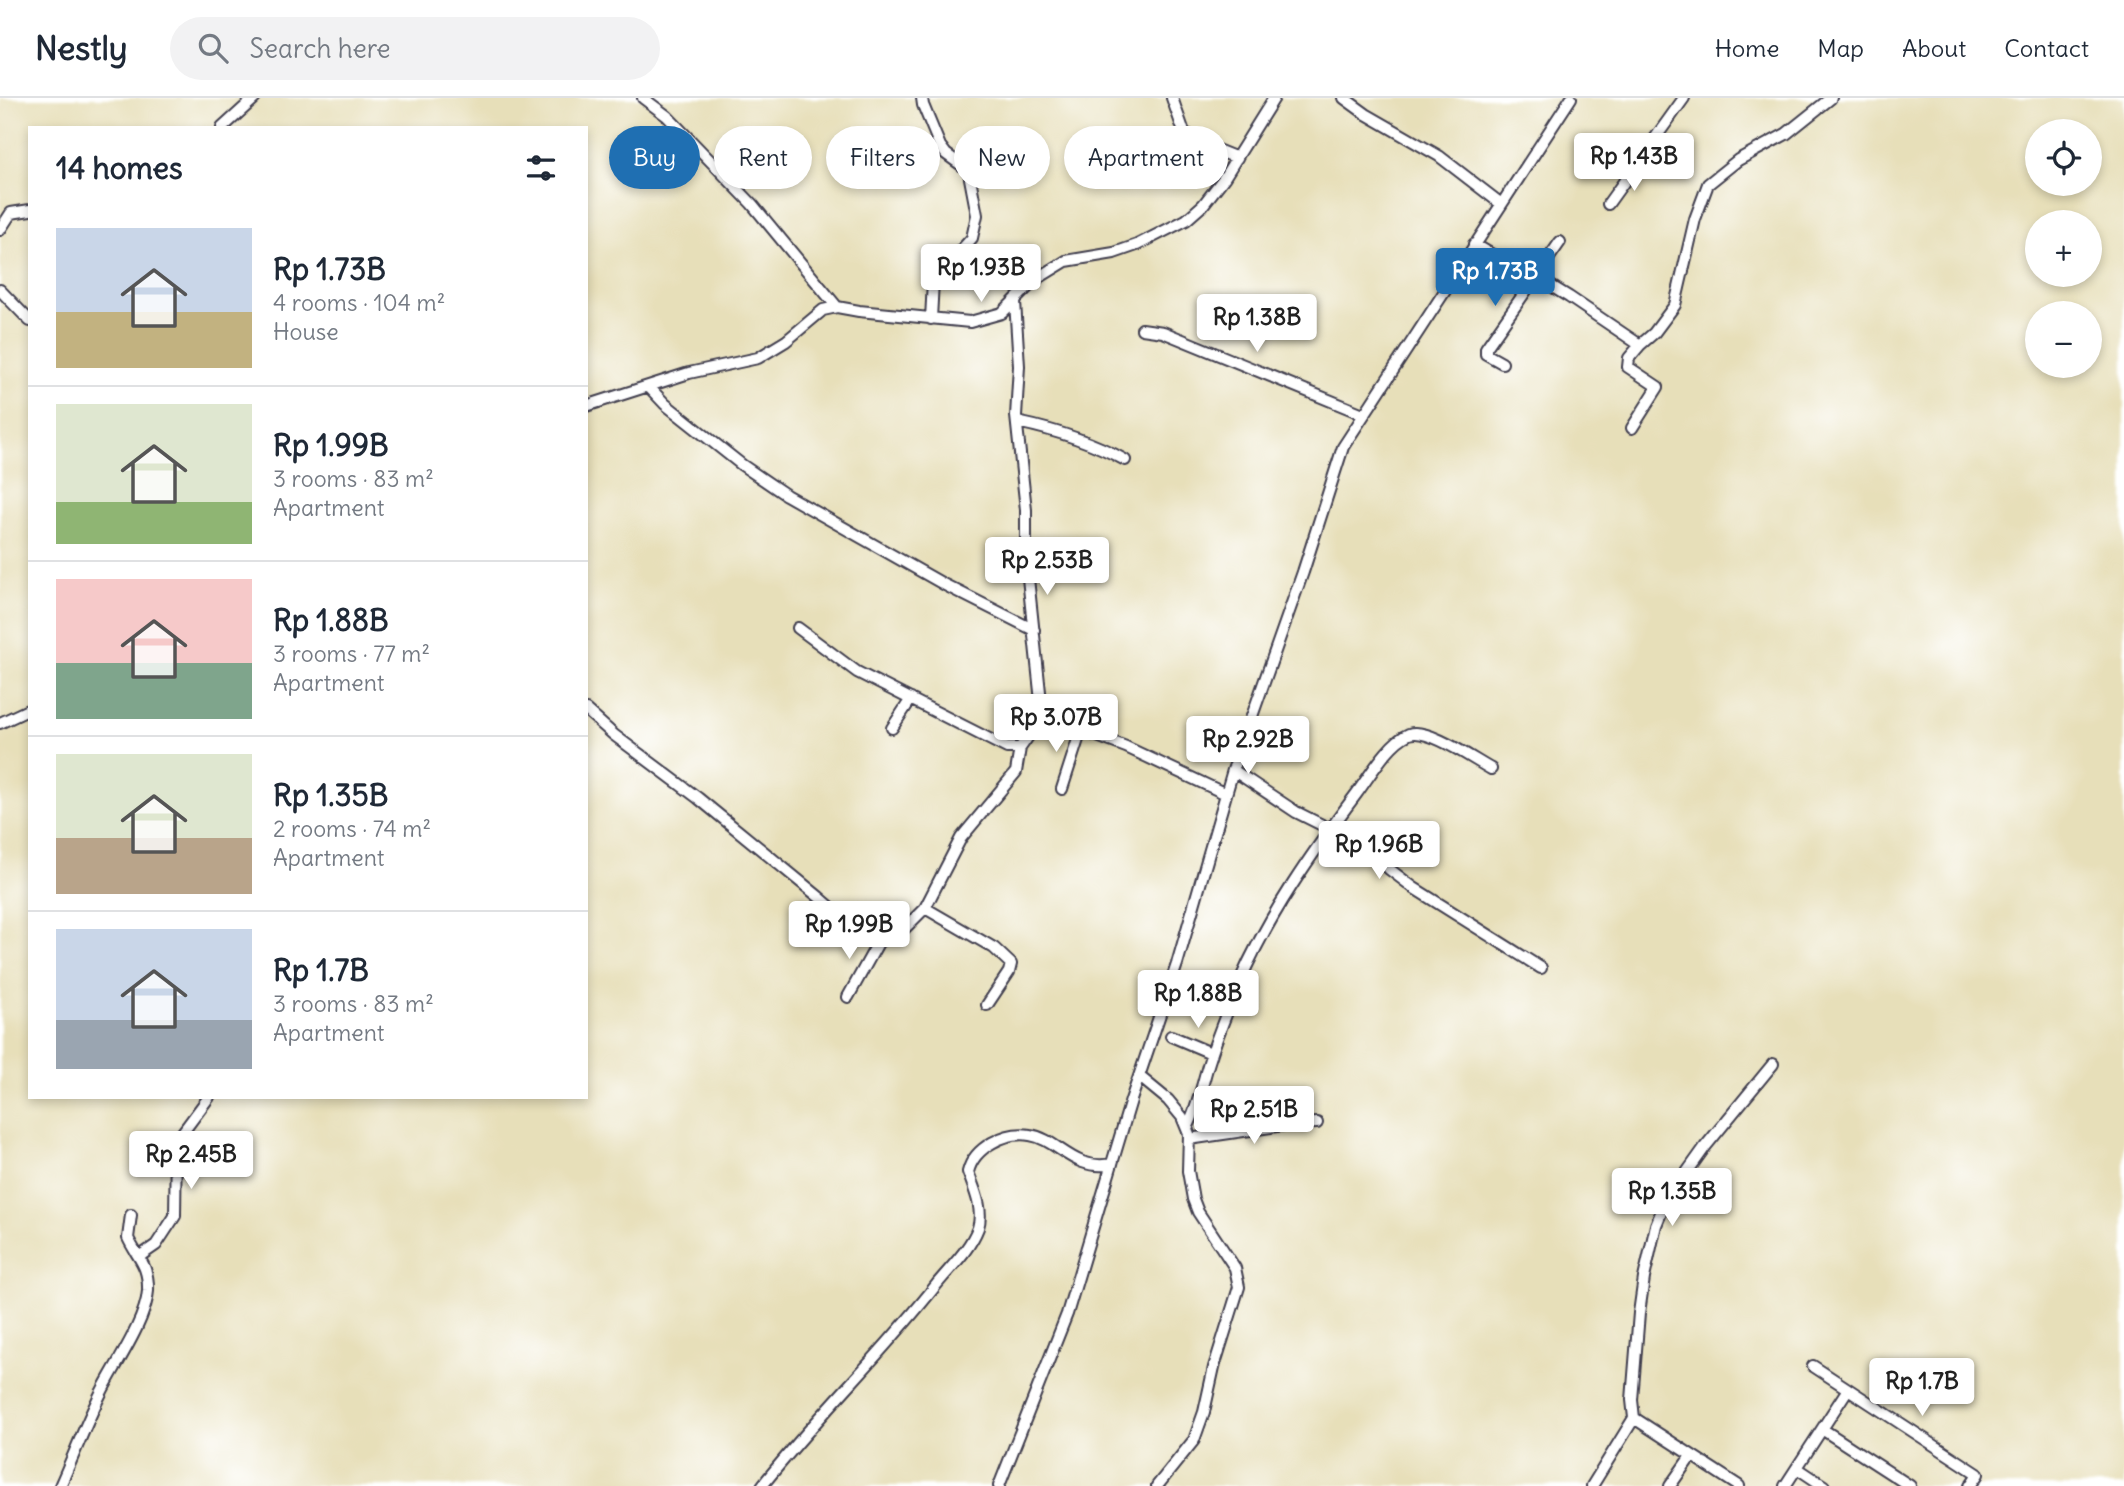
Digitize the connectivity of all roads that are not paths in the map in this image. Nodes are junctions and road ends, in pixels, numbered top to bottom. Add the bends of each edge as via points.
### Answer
1 (255, 98) edge
2 (643, 98) edge
3 (922, 98) edge
4 (1172, 98) edge
5 (1274, 98) edge
6 (1344, 98) edge
7 (1571, 98) edge
8 (1830, 98) edge
9 (1683, 99) edge
10 (224, 126) edge
11 (1237, 158) junction
12 (1500, 203) junction
13 (1608, 204) dead end
14 (0, 209) edge
15 (28, 210) edge
16 (15, 211) junction
17 (0, 230) edge
18 (1560, 242) dead end
19 (1474, 244) junction
20 (1535, 280) junction
21 (0, 290) edge
22 (1016, 301) junction
23 (837, 306) junction
24 (28, 319) edge
25 (931, 319) junction
26 (1142, 330) dead end
27 (1640, 345) junction
28 (1502, 363) dead end
29 (649, 387) junction
30 (588, 405) edge
31 (1363, 414) junction
32 (1017, 422) junction
33 (1632, 428) dead end
34 (1125, 460) dead end
35 (798, 628) dead end
36 (1034, 630) junction
37 (911, 699) junction
38 (28, 710) edge
39 (588, 712) edge
40 (1044, 714) junction
41 (0, 723) edge
42 (892, 728) dead end
43 (1081, 730) junction
44 (1020, 748) junction
45 (1491, 769) dead end
46 (1233, 770) junction
47 (1062, 789) dead end
48 (1226, 794) junction
49 (1330, 829) junction
50 (925, 908) junction
51 (879, 941) junction
52 (1541, 968) dead end
53 (848, 997) dead end
54 (987, 1005) dead end
55 (1171, 1035) dead end
56 (1211, 1053) junction
57 (1773, 1064) dead end
58 (1140, 1077) junction
59 (208, 1099) edge
60 (1317, 1123) dead end
61 (1188, 1134) junction
62 (1112, 1164) junction
63 (131, 1215) dead end
64 (140, 1256) junction
65 (1813, 1366) dead end
66 (1848, 1389) junction
67 (1634, 1418) junction
68 (1822, 1429) junction
69 (1690, 1456) junction
70 (1797, 1468) junction
71 (1732, 1484) edge
72 (60, 1486) edge
73 (762, 1486) edge
74 (999, 1486) edge
75 (1157, 1486) edge
76 (1592, 1486) edge
77 (1670, 1486) edge
78 (1784, 1486) edge
79 (1825, 1486) edge
80 (1910, 1486) edge
81 (1970, 1486) edge

1 - 10 street
2 - 23 street via 667,116 752,204
3 - 25 street via 940,146 969,173 977,215 972,238 933,281
4 - 11 street via 1184,132
5 - 11 street
6 - 12 street via 1439,156
7 - 12 street
8 - 27 street via 1786,134 1738,160 1708,184 1675,305
9 - 13 street
11 - 22 street via 1203,205 1186,220 1114,253 1066,261 1035,280
12 - 19 street
14 - 16 street
15 - 16 street
16 - 17 street
18 - 20 street
19 - 20 street
19 - 31 street
20 - 27 street
20 - 28 street via 1486,348 1486,354
21 - 24 street
22 - 25 street via 1002,313 981,320
22 - 32 street
23 - 25 street
23 - 29 street via 823,310 758,358
26 - 31 street via 1163,332
27 - 33 street via 1628,367 1658,387
29 - 30 street
29 - 36 street via 664,404 786,495
31 - 46 street via 1343,447
32 - 34 street via 1074,437
32 - 36 street
35 - 37 street via 857,672
36 - 40 street
37 - 42 street
37 - 44 street via 1007,748
38 - 41 street
39 - 51 street via 856,929
40 - 43 street
40 - 44 street
43 - 47 street
43 - 48 street
44 - 50 street via 1013,778 961,838
45 - 49 street via 1442,741 1409,734 1389,750
46 - 48 street
46 - 49 street
48 - 58 street
49 - 52 street via 1360,839 1414,888
49 - 56 street via 1278,906 1239,983
50 - 51 street via 904,929
50 - 54 street via 994,948 1011,964
51 - 53 street
55 - 56 street
56 - 61 street
57 - 67 street via 1704,1147 1665,1203 1656,1225 1639,1313
58 - 61 street via 1176,1108
58 - 62 street
59 - 64 street via 176,1143 175,1216 156,1245
60 - 61 street
61 - 75 street via 1193,1199 1235,1268 1240,1287 1194,1440
62 - 73 street via 1094,1165 1073,1158 1032,1135 1006,1137 986,1146 968,1172 981,1211 978,1228 966,1247
62 - 74 street via 1067,1314
63 - 64 street via 128,1238
64 - 72 street via 148,1292 144,1311
65 - 66 street
66 - 68 street
66 - 81 street via 1978,1474
67 - 69 street
67 - 76 street
68 - 70 street
68 - 80 street
69 - 71 street
69 - 77 street
70 - 78 street
70 - 79 street

